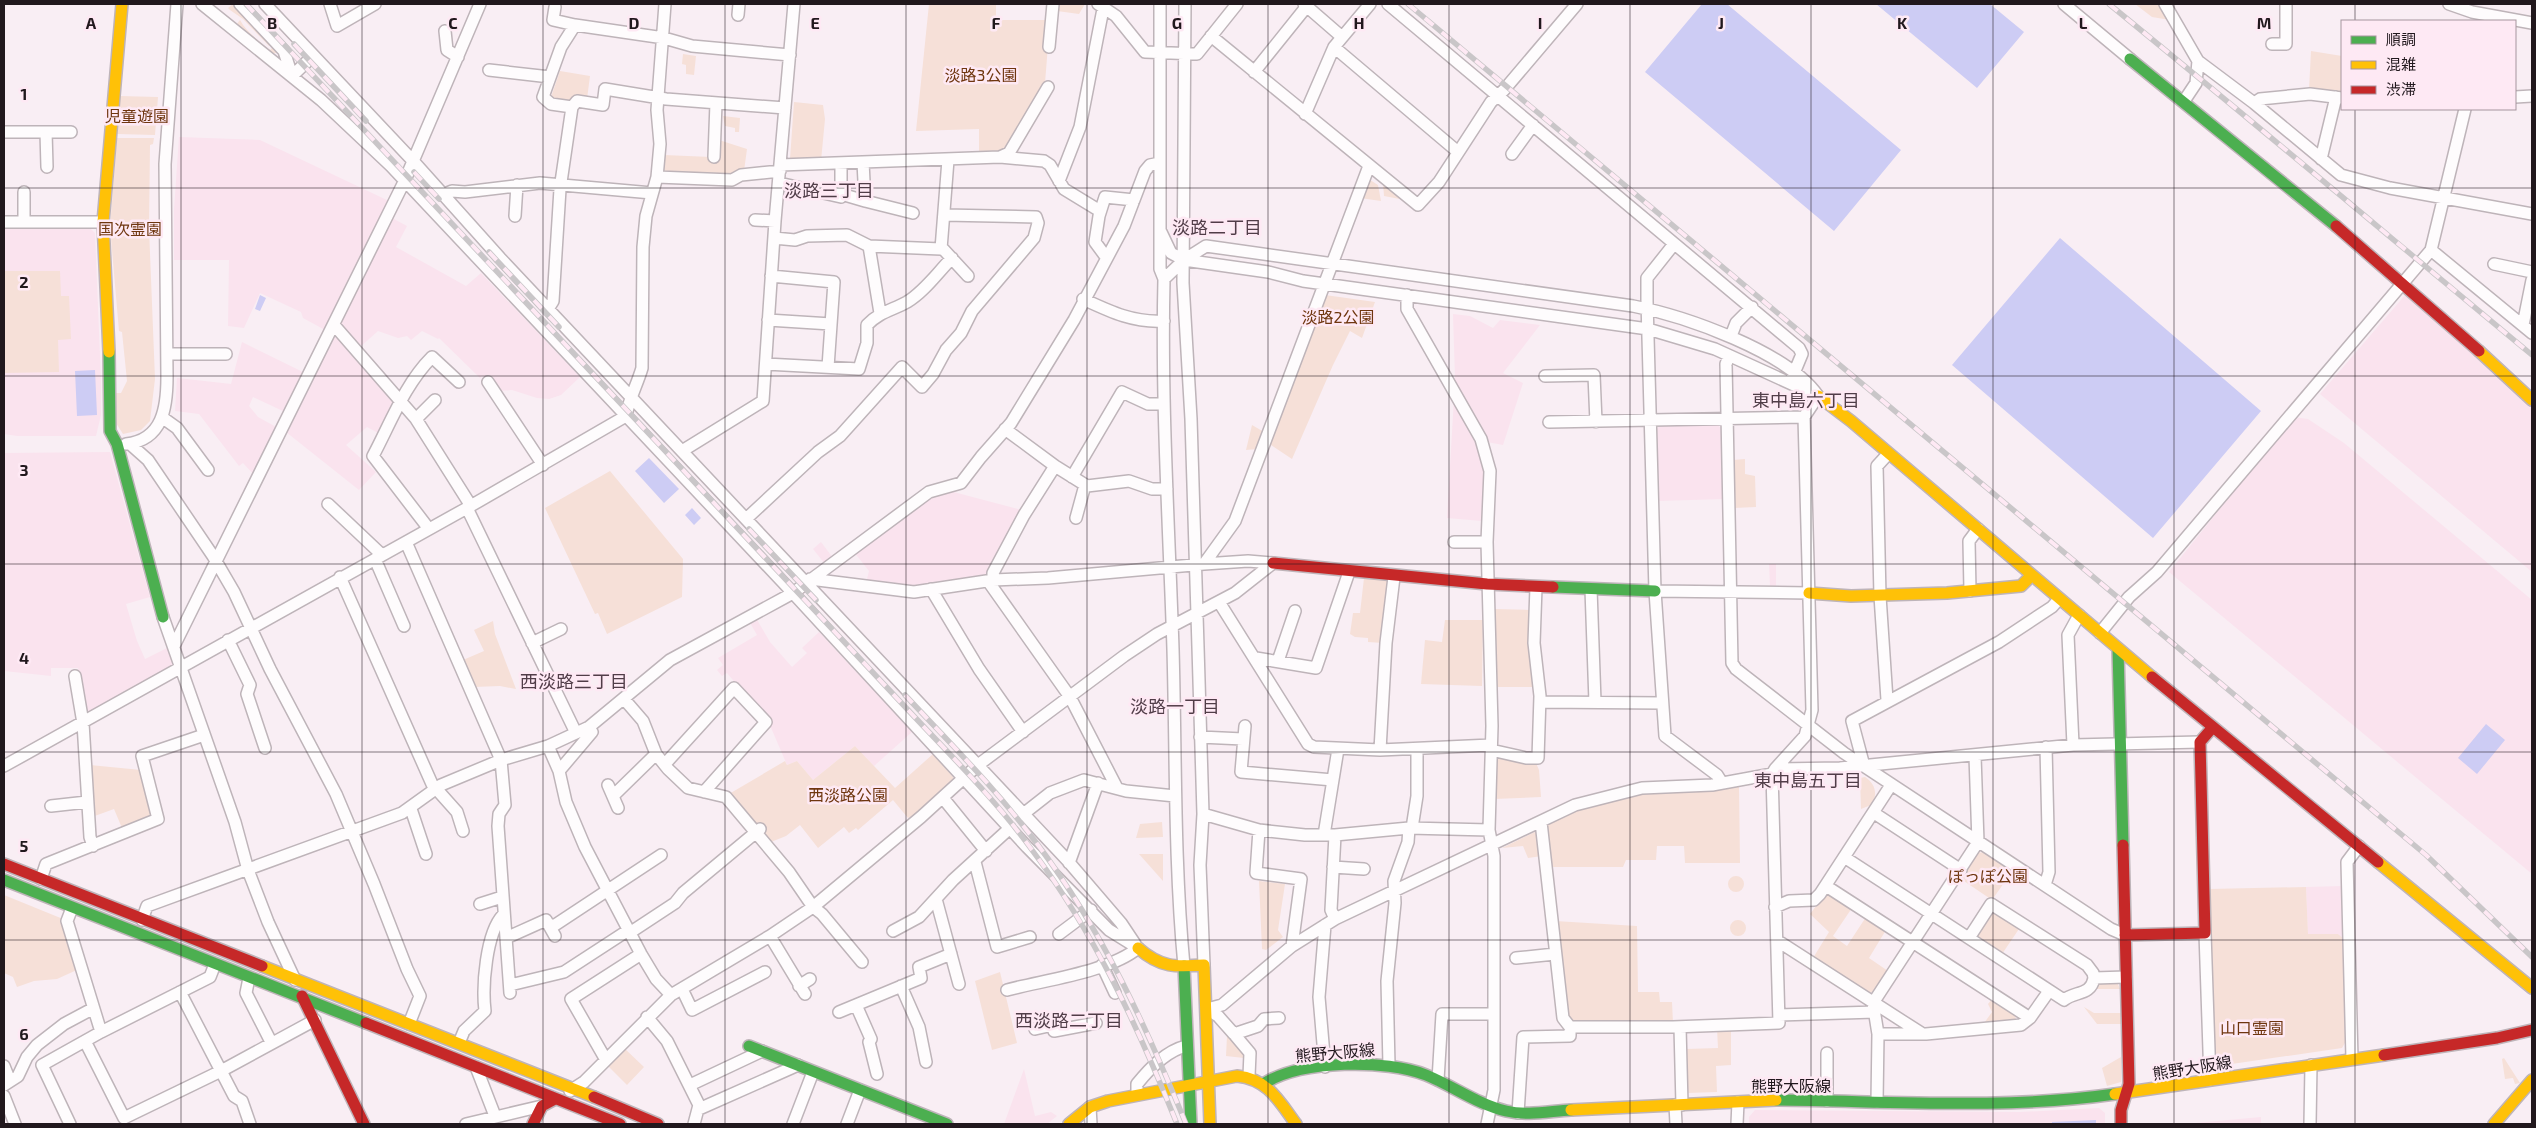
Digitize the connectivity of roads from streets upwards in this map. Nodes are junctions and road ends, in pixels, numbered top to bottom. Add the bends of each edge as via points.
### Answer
1 (122, 4) edge
2 (177, 4) edge
3 (202, 4) edge
4 (240, 4) edge
5 (265, 4) edge
6 (330, 4) edge
7 (374, 4) edge
8 (480, 4) edge
9 (665, 4) edge
10 (794, 4) edge
11 (1054, 4) edge
12 (1160, 4) edge
13 (1185, 4) edge
14 (1237, 4) edge
15 (1370, 4) edge
16 (1388, 4) edge
17 (1577, 4) edge
18 (2064, 4) edge
19 (2165, 4) edge
20 (2286, 4) edge
21 (2449, 4) edge
22 (1306, 5) edge
23 (1100, 6) edge
24 (555, 7) dead end
25 (2470, 16) edge
26 (2505, 20) edge
27 (2516, 21) edge
28 (2532, 23) edge
29 (575, 25) junction
30 (445, 31) dead end
31 (1211, 36) junction
32 (1342, 37) junction
33 (664, 38) junction
34 (2272, 44) dead end
35 (1049, 47) dead end
36 (1334, 47) junction
37 (1160, 54) junction
38 (1185, 54) junction
39 (790, 55) junction
40 (313, 56) junction
41 (458, 57) junction
42 (2198, 61) junction
43 (490, 70) dead end
44 (1254, 72) junction
45 (292, 76) junction
46 (550, 77) junction
47 (1048, 87) dead end
48 (1497, 96) junction
49 (2516, 96) edge
50 (2532, 96) edge
51 (2339, 97) edge
52 (658, 98) junction
53 (2184, 102) junction
54 (716, 103) junction
55 (2254, 103) junction
56 (572, 107) junction
57 (785, 108) junction
58 (2465, 110) edge
59 (1305, 114) junction
60 (1533, 125) junction
61 (4, 132) edge
62 (46, 132) junction
63 (71, 132) dead end
64 (1458, 152) junction
65 (1512, 154) dead end
66 (714, 157) dead end
67 (1000, 157) junction
68 (2321, 159) junction
69 (948, 160) junction
70 (414, 162) junction
71 (863, 162) junction
72 (1160, 163) junction
73 (841, 164) junction
74 (1369, 166) junction
75 (46, 167) dead end
76 (780, 168) junction
77 (657, 177) junction
78 (405, 180) junction
79 (1059, 181) junction
80 (779, 183) junction
81 (561, 184) junction
82 (517, 185) junction
83 (24, 192) dead end
84 (652, 193) junction
85 (442, 195) junction
86 (848, 196) dead end
87 (2444, 198) junction
88 (1134, 200) junction
89 (865, 201) junction
90 (1100, 211) junction
91 (914, 213) dead end
92 (2532, 214) edge
93 (944, 215) junction
94 (515, 216) dead end
95 (755, 220) dead end
96 (775, 221) junction
97 (4, 222) edge
98 (24, 222) junction
99 (103, 222) junction
100 (1159, 223) junction
101 (1185, 229) junction
102 (478, 234) junction
103 (774, 238) junction
104 (1674, 244) junction
105 (466, 245) junction
106 (869, 246) junction
107 (1203, 248) junction
108 (941, 249) junction
109 (2431, 250) junction
110 (1106, 257) junction
111 (952, 258) junction
112 (1184, 260) junction
113 (1331, 264) junction
114 (2494, 264) dead end
115 (2532, 272) edge
116 (1396, 273) junction
117 (772, 276) junction
118 (968, 276) dead end
119 (1164, 279) junction
120 (2532, 280) edge
121 (2401, 283) junction
122 (1324, 284) junction
123 (1394, 292) junction
124 (1408, 295) junction
125 (1559, 295) junction
126 (1084, 299) junction
127 (1752, 306) junction
128 (548, 309) junction
129 (1648, 309) junction
130 (880, 313) junction
131 (1556, 315) junction
132 (768, 320) junction
133 (1164, 321) junction
134 (831, 324) junction
135 (334, 325) junction
136 (2522, 325) junction
137 (1648, 329) junction
138 (2532, 333) edge
139 (1731, 336) junction
140 (167, 354) junction
141 (226, 354) dead end
142 (1728, 356) junction
143 (766, 364) junction
144 (828, 368) junction
145 (1795, 372) junction
146 (1545, 376) dead end
147 (459, 382) dead end
148 (488, 382) dead end
149 (1789, 384) junction
150 (630, 396) junction
151 (1818, 396) junction
152 (435, 400) dead end
153 (2532, 400) edge
154 (401, 401) junction
155 (1164, 404) junction
156 (626, 416) junction
157 (1726, 417) junction
158 (1804, 417) junction
159 (163, 418) junction
160 (416, 419) junction
161 (1650, 420) junction
162 (1549, 422) dead end
163 (1596, 422) junction
164 (1005, 429) junction
165 (117, 444) junction
166 (130, 444) junction
167 (684, 454) junction
168 (1888, 454) junction
169 (543, 465) junction
170 (1055, 466) junction
171 (675, 468) junction
172 (208, 470) dead end
173 (1078, 480) junction
174 (1167, 489) junction
175 (328, 504) dead end
176 (469, 507) junction
177 (1076, 518) dead end
178 (746, 519) junction
179 (429, 529) junction
180 (1978, 529) junction
181 (406, 542) junction
182 (1454, 542) dead end
183 (1487, 542) junction
184 (773, 548) junction
185 (378, 557) junction
186 (761, 559) junction
187 (217, 562) junction
188 (1273, 563) junction
189 (1200, 564) junction
190 (1170, 569) junction
191 (1349, 572) junction
192 (2032, 576) junction
193 (340, 577) junction
194 (1394, 577) junction
195 (808, 581) junction
196 (990, 581) junction
197 (1487, 584) junction
198 (1536, 587) junction
199 (931, 589) junction
200 (1591, 590) junction
201 (1655, 591) junction
202 (1970, 591) junction
203 (793, 593) junction
204 (1730, 593) junction
205 (1809, 593) junction
206 (1880, 596) junction
207 (2059, 599) junction
208 (1219, 602) junction
209 (1295, 611) dead end
210 (1197, 615) junction
211 (2079, 615) junction
212 (404, 626) dead end
213 (1171, 626) junction
214 (249, 628) junction
215 (561, 629) dead end
216 (2100, 633) junction
217 (228, 640) junction
218 (532, 643) junction
219 (174, 646) junction
220 (2118, 649) junction
221 (1256, 658) junction
222 (1278, 661) junction
223 (180, 667) junction
224 (75, 676) dead end
225 (1070, 697) junction
226 (624, 699) junction
227 (1887, 700) junction
228 (1540, 702) junction
229 (1596, 702) junction
230 (1662, 703) junction
231 (83, 723) junction
232 (1808, 725) junction
233 (1245, 726) dead end
234 (589, 727) junction
235 (2213, 727) junction
236 (1023, 732) junction
237 (576, 733) junction
238 (204, 735) junction
239 (1200, 737) junction
240 (1243, 739) junction
241 (2200, 742) junction
242 (2120, 744) junction
243 (2073, 745) junction
244 (548, 746) junction
245 (2046, 747) junction
246 (265, 748) dead end
247 (1491, 748) junction
248 (1338, 749) junction
249 (1380, 750) junction
250 (1417, 750) junction
251 (656, 754) junction
252 (1975, 756) junction
253 (501, 760) junction
254 (665, 764) junction
255 (978, 765) junction
256 (4, 766) edge
257 (1864, 766) junction
258 (558, 770) junction
259 (1774, 772) junction
260 (965, 778) junction
261 (1333, 780) junction
262 (1098, 783) junction
263 (1722, 783) junction
264 (608, 785) dead end
265 (1892, 785) junction
266 (1118, 788) junction
267 (436, 789) junction
268 (704, 792) junction
269 (613, 796) junction
270 (1175, 796) junction
271 (942, 798) junction
272 (87, 802) junction
273 (51, 806) dead end
274 (618, 808) dead end
275 (411, 809) junction
276 (1874, 813) junction
277 (1203, 814) junction
278 (1022, 815) junction
279 (1542, 822) junction
280 (1010, 828) junction
281 (1410, 828) junction
282 (1259, 830) junction
283 (1489, 830) junction
284 (463, 831) dead end
285 (758, 831) junction
286 (352, 832) junction
287 (1040, 833) junction
288 (1330, 835) junction
289 (1978, 842) junction
290 (1492, 845) junction
291 (94, 846) junction
292 (2359, 846) junction
293 (1027, 847) junction
294 (986, 851) junction
295 (426, 854) dead end
296 (661, 855) dead end
297 (1844, 857) junction
298 (975, 862) junction
299 (1069, 863) junction
300 (4, 864) edge
301 (1333, 867) junction
302 (1364, 869) dead end
303 (248, 870) junction
304 (1961, 870) junction
305 (4, 880) edge
306 (41, 880) junction
307 (2045, 885) junction
308 (1826, 886) junction
309 (608, 891) junction
310 (1394, 892) junction
311 (502, 897) junction
312 (936, 899) junction
313 (998, 902) dead end
314 (480, 904) dead end
315 (986, 906) junction
316 (813, 907) junction
317 (1775, 907) junction
318 (72, 908) junction
319 (1091, 910) junction
320 (1932, 914) junction
321 (503, 915) junction
322 (142, 920) junction
323 (1330, 922) junction
324 (550, 925) junction
325 (630, 931) junction
326 (893, 931) dead end
327 (2205, 933) junction
328 (1059, 934) dead end
329 (2125, 935) junction
330 (555, 936) dead end
331 (770, 936) junction
332 (1030, 937) dead end
333 (506, 938) junction
334 (1968, 938) junction
335 (1913, 942) junction
336 (1777, 943) junction
337 (1292, 946) junction
338 (1138, 948) junction
339 (641, 954) junction
340 (951, 954) junction
341 (1555, 954) junction
342 (1516, 958) dead end
343 (862, 962) dead end
344 (215, 964) junction
345 (1102, 965) junction
346 (1204, 965) junction
347 (1184, 966) junction
348 (765, 972) dead end
349 (2126, 977) junction
350 (250, 978) junction
351 (2094, 978) junction
352 (810, 979) dead end
353 (295, 980) junction
354 (959, 984) dead end
355 (901, 986) junction
356 (2532, 988) edge
357 (682, 989) junction
358 (1007, 990) dead end
359 (2049, 990) junction
360 (180, 992) junction
361 (1115, 993) dead end
362 (671, 995) junction
363 (304, 1000) junction
364 (856, 1005) junction
365 (1874, 1007) junction
366 (92, 1009) junction
367 (1207, 1009) junction
368 (839, 1012) dead end
369 (1494, 1014) junction
370 (1779, 1015) junction
371 (648, 1017) junction
372 (1279, 1018) dead end
373 (2030, 1018) junction
374 (314, 1020) junction
375 (1096, 1023) dead end
376 (409, 1024) junction
377 (1570, 1027) junction
378 (1680, 1027) junction
379 (1035, 1029) dead end
380 (2532, 1030) edge
381 (101, 1032) junction
382 (1921, 1033) junction
383 (1234, 1034) junction
384 (1878, 1034) junction
385 (85, 1041) junction
386 (271, 1042) junction
387 (460, 1043) junction
388 (749, 1046) dead end
389 (1186, 1046) junction
390 (762, 1052) junction
391 (1826, 1053) dead end
392 (2352, 1059) junction
393 (606, 1060) junction
394 (926, 1062) dead end
395 (1389, 1064) junction
396 (2311, 1065) junction
397 (4, 1066) edge
398 (476, 1066) junction
399 (798, 1066) junction
400 (1325, 1067) junction
401 (221, 1072) junction
402 (813, 1072) junction
403 (877, 1074) dead end
404 (1249, 1076) junction
405 (1211, 1079) junction
406 (1438, 1080) junction
407 (2210, 1080) junction
408 (7, 1083) edge
409 (1190, 1083) junction
410 (1264, 1083) junction
411 (690, 1085) junction
412 (2531, 1086) edge
413 (572, 1090) junction
414 (860, 1090) junction
415 (1158, 1090) junction
416 (1137, 1094) junction
417 (2126, 1094) junction
418 (4, 1096) edge
419 (555, 1099) junction
420 (1827, 1101) junction
421 (1738, 1102) junction
422 (1877, 1102) junction
423 (1679, 1105) junction
424 (542, 1106) junction
425 (1090, 1107) junction
426 (1491, 1107) junction
427 (699, 1110) junction
428 (495, 1116) junction
429 (1524, 1117) edge
430 (1191, 1122) edge
431 (246, 1123) edge
432 (1292, 1123) edge
433 (15, 1124) edge
434 (70, 1124) edge
435 (364, 1124) edge
436 (466, 1124) edge
437 (533, 1124) edge
438 (620, 1124) edge
439 (658, 1124) edge
440 (694, 1124) edge
441 (793, 1124) edge
442 (847, 1124) edge
443 (947, 1124) edge
444 (1069, 1124) edge
445 (1091, 1124) edge
446 (1210, 1124) edge
447 (1487, 1124) edge
448 (1676, 1124) edge
449 (1738, 1124) edge
450 (2121, 1124) edge
451 (2310, 1124) edge
452 (2494, 1124) edge

1 - 99 street
2 - 140 street via 165,164
3 - 45 street
4 - 45 street via 284,51
5 - 40 street
6 - 7 street via 338,26
8 - 41 street
9 - 33 street
10 - 39 street
11 - 35 street
12 - 37 street
13 - 38 street
14 - 31 street
15 - 32 street
16 - 48 street
17 - 48 street
18 - 53 street
19 - 42 street
20 - 34 street via 2286,44
21 - 25 street
22 - 32 street
22 - 44 street
23 - 37 street via 1116,16 1143,50
23 - 79 street via 1080,127
24 - 29 street via 553,20
25 - 26 street
27 - 28 street
29 - 33 street
29 - 46 street via 561,47
30 - 41 street via 447,50
31 - 38 street via 1197,54
31 - 44 street
32 - 36 street
33 - 39 street via 692,46
33 - 52 street
36 - 59 street
36 - 64 street
37 - 38 street
37 - 72 street
38 - 101 street
39 - 57 street
40 - 45 street
40 - 70 street
41 - 70 street
42 - 53 street via 2196,83
42 - 55 street
43 - 46 street
44 - 59 street
45 - 78 street via 361,136
46 - 56 street via 543,97 551,104
47 - 67 street via 1009,153
48 - 60 street
48 - 64 street
49 - 50 street
51 - 55 street via 2310,94 2260,99
51 - 68 street
52 - 54 street
52 - 56 street via 605,89 603,105 577,101
52 - 77 street via 660,144
53 - 121 street
54 - 57 street
54 - 66 street
55 - 68 street
56 - 81 street
57 - 76 street
58 - 87 street
59 - 74 street
60 - 65 street
60 - 104 street
61 - 62 street
62 - 63 street
62 - 75 street
64 - 74 street via 1439,182 1418,205
67 - 69 street
67 - 79 street via 1044,161
68 - 87 street via 2341,175
69 - 71 street
69 - 93 street
70 - 78 street
70 - 85 street
71 - 73 street
71 - 89 street
72 - 88 street via 1150,165 1145,171
72 - 100 street
73 - 76 street
73 - 80 street via 842,197
74 - 113 street
76 - 77 street via 741,175 732,180
76 - 80 street
77 - 84 street
78 - 105 street
78 - 135 street
79 - 90 street via 1074,197
80 - 96 street
81 - 82 street
81 - 84 street
81 - 128 street via 553,301
82 - 85 street via 452,191
82 - 94 street
83 - 98 street
84 - 150 street via 643,248 642,368
85 - 102 street
86 - 89 street
87 - 92 street
87 - 109 street
88 - 90 street via 1106,197
88 - 110 street
89 - 91 street
90 - 110 street via 1094,242
93 - 108 street
93 - 178 street via 1036,217 1038,224 1034,238 976,306 922,387 902,367 840,436 818,452
95 - 96 street
96 - 103 street
97 - 98 street
98 - 99 street
99 - 165 street via 110,431
100 - 112 street via 1171,253
100 - 119 street via 1160,269
101 - 107 street via 1194,244
101 - 112 street
102 - 105 street
102 - 128 street
103 - 106 street via 795,240 807,236 847,235
103 - 117 street
104 - 127 street
104 - 129 street via 1647,278
105 - 156 street
106 - 108 street
106 - 130 street
107 - 112 street
107 - 113 street
108 - 111 street
109 - 121 street
109 - 136 street
110 - 126 street
111 - 118 street
111 - 130 street via 907,302
112 - 119 street
112 - 122 street
112 - 189 street
113 - 116 street
113 - 122 street
114 - 115 street
116 - 123 street
116 - 125 street
117 - 132 street
117 - 134 street via 834,282
119 - 133 street
120 - 136 street
121 - 153 street
121 - 216 street via 2158,572 2129,597
122 - 123 street
122 - 189 street via 1235,521
123 - 124 street
124 - 131 street
124 - 183 street via 1407,309 1481,439 1487,456 1490,472
125 - 129 street
125 - 131 street
126 - 133 street via 1119,316 1149,322
126 - 164 street
127 - 139 street via 1736,324
127 - 145 street via 1799,348 1802,354
128 - 150 street
129 - 137 street
129 - 139 street
130 - 144 street via 867,325 867,343 859,370
131 - 137 street
132 - 134 street
132 - 143 street
133 - 155 street
134 - 144 street
135 - 154 street
135 - 187 street
136 - 138 street
137 - 142 street
137 - 161 street
139 - 145 street
140 - 141 street
140 - 159 street
142 - 149 street
142 - 157 street
143 - 144 street
143 - 167 street via 763,401
145 - 149 street
145 - 151 street via 1810,383
146 - 163 street via 1594,375
147 - 154 street via 432,357 419,370
148 - 169 street
149 - 151 street
150 - 156 street
150 - 167 street
151 - 158 street
151 - 168 street
152 - 160 street
154 - 160 street
154 - 179 street via 373,456
155 - 173 street via 1148,404 1122,392
155 - 174 street
156 - 169 street
156 - 171 street
157 - 158 street
157 - 161 street
157 - 204 street
158 - 205 street
159 - 166 street via 151,434
159 - 172 street via 177,428
160 - 176 street
161 - 163 street
161 - 201 street
162 - 163 street
164 - 170 street
164 - 195 street via 961,484 929,492
165 - 166 street
165 - 219 street via 163,617
166 - 187 street via 148,460
167 - 171 street
167 - 178 street
168 - 180 street
168 - 206 street via 1877,466
169 - 176 street
170 - 173 street
170 - 196 street via 1024,515
171 - 186 street
173 - 174 street via 1087,486 1129,481 1152,489
173 - 177 street
174 - 190 street
175 - 185 street
176 - 179 street
176 - 218 street
178 - 184 street
179 - 181 street
180 - 192 street
180 - 202 street via 1969,541
181 - 185 street
181 - 253 street
182 - 183 street
183 - 197 street
184 - 186 street
184 - 195 street
185 - 193 street
185 - 212 street
186 - 203 street
187 - 214 street
187 - 219 street
188 - 189 street
188 - 191 street
188 - 208 street via 1235,594
189 - 190 street
189 - 210 street
190 - 196 street
190 - 213 street
191 - 194 street
191 - 222 street via 1316,668
192 - 202 street via 2021,586
192 - 207 street
193 - 214 street
193 - 267 street
194 - 197 street
194 - 249 street via 1386,643
195 - 199 street via 914,592
195 - 203 street
195 - 255 street
196 - 199 street
196 - 225 street
197 - 198 street
197 - 247 street
198 - 200 street
198 - 228 street via 1534,643
199 - 236 street via 979,669
200 - 201 street
200 - 229 street
201 - 204 street
201 - 230 street
202 - 206 street
203 - 226 street via 678,655
203 - 260 street
204 - 205 street
204 - 232 street via 1732,663
205 - 206 street
205 - 232 street via 1812,710
206 - 227 street
207 - 211 street
207 - 227 street via 2052,608 1999,642
208 - 210 street
208 - 221 street
209 - 222 street
210 - 213 street
210 - 239 street
211 - 216 street
211 - 243 street via 2068,635
213 - 225 street
213 - 270 street
214 - 217 street
214 - 286 street via 324,769
215 - 218 street
216 - 220 street
217 - 223 street
217 - 246 street via 250,685 246,694
218 - 237 street
219 - 223 street
220 - 235 street
220 - 242 street
221 - 222 street
221 - 248 street via 1308,744
223 - 231 street
223 - 238 street
224 - 231 street
225 - 236 street
225 - 266 street
226 - 234 street
226 - 251 street via 643,722
227 - 257 street via 1852,721
228 - 229 street
228 - 247 street via 1538,758
229 - 230 street
230 - 263 street via 1665,736 1717,775
231 - 256 street
231 - 272 street
232 - 257 street
232 - 259 street via 1805,736
233 - 240 street
234 - 237 street
234 - 258 street via 592,732
235 - 241 street
235 - 292 street
236 - 255 street
237 - 244 street
238 - 291 street via 142,756 158,819
238 - 303 street
239 - 240 street
239 - 277 street
240 - 261 street via 1241,772
241 - 242 street
241 - 327 street
242 - 243 street
242 - 329 street
243 - 245 street
244 - 253 street
244 - 258 street
245 - 252 street
245 - 307 street via 2049,872
247 - 250 street
247 - 283 street
248 - 249 street
248 - 261 street
249 - 250 street
250 - 281 street via 1417,796
251 - 254 street
251 - 269 street
252 - 257 street
252 - 289 street
253 - 267 street
253 - 311 street via 505,805 499,814 498,826
254 - 268 street via 688,788
254 - 268 street via 734,688 766,722
255 - 260 street
255 - 278 street
257 - 259 street
257 - 265 street
258 - 309 street via 566,802
259 - 263 street
259 - 317 street
260 - 271 street
260 - 280 street
261 - 288 street
262 - 266 street
262 - 278 street via 1084,780 1050,792
262 - 299 street
263 - 279 street via 1688,788 1642,788 1575,805
264 - 269 street
265 - 276 street
265 - 289 street
266 - 270 street
267 - 275 street
267 - 284 street via 457,812
268 - 285 street via 726,798
269 - 274 street
270 - 347 street
271 - 294 street
271 - 316 street
272 - 273 street
272 - 291 street via 90,837
275 - 286 street
275 - 295 street
276 - 297 street
276 - 304 street
277 - 282 street
277 - 346 street via 1200,865
278 - 287 street
279 - 290 street
279 - 341 street
280 - 293 street
280 - 294 street
281 - 283 street
281 - 288 street
281 - 310 street via 1396,873
282 - 288 street
282 - 337 street via 1256,873 1301,879
283 - 290 street
285 - 316 street
285 - 325 street via 683,892 675,903
286 - 303 street
286 - 376 street via 420,996
287 - 293 street
287 - 299 street
288 - 301 street
289 - 304 street
289 - 307 street
290 - 310 street
290 - 369 street
291 - 306 street via 46,864
292 - 356 street
292 - 392 street via 2348,862
293 - 319 street
294 - 298 street
296 - 309 street
297 - 308 street
297 - 320 street
298 - 312 street
298 - 315 street
299 - 338 street via 1121,923
300 - 306 street
301 - 302 street
301 - 323 street
303 - 322 street via 147,906
303 - 353 street
304 - 320 street
305 - 318 street
306 - 322 street
307 - 329 street
308 - 317 street via 1814,900 1789,901
308 - 335 street
309 - 324 street
309 - 325 street
310 - 323 street
310 - 395 street via 1387,981
311 - 314 street
311 - 321 street
312 - 326 street via 919,917
312 - 340 street
313 - 315 street
315 - 332 street via 997,947 1017,935
316 - 331 street
316 - 343 street
317 - 336 street
318 - 344 street
318 - 366 street via 67,921
319 - 328 street
319 - 338 street via 1109,930
320 - 334 street
320 - 335 street
321 - 333 street
321 - 387 street via 492,930 483,991 485,1011 464,1031
322 - 353 street
323 - 337 street
323 - 400 street via 1319,996
324 - 330 street
324 - 333 street via 543,920
325 - 333 street via 564,972 510,989
325 - 339 street
327 - 329 street
327 - 407 street
329 - 349 street
331 - 352 street via 802,990
331 - 357 street
334 - 351 street via 1991,904 2087,965
334 - 359 street
335 - 365 street
335 - 373 street
336 - 365 street
336 - 370 street
337 - 367 street via 1222,1005
338 - 345 street via 1127,956
338 - 347 street via 1154,963
339 - 362 street via 656,979
339 - 393 street via 571,999
340 - 354 street
340 - 355 street via 919,967 921,978
341 - 342 street
341 - 377 street via 1563,1018
344 - 350 street
344 - 360 street via 210,977
345 - 358 street
345 - 361 street
346 - 347 street
346 - 367 street
347 - 389 street
348 - 357 street via 692,1010
349 - 351 street
349 - 417 street via 2129,1084
350 - 363 street
350 - 386 street via 246,993
351 - 359 street via 2088,990 2064,1000
353 - 363 street
353 - 376 street
355 - 364 street
355 - 394 street via 919,1026
357 - 362 street
359 - 373 street
360 - 381 street
360 - 401 street
362 - 371 street
363 - 374 street
363 - 398 street
364 - 368 street
364 - 403 street via 871,1038
365 - 370 street
365 - 382 street
365 - 384 street
366 - 381 street
366 - 408 street via 37,1044 18,1076
367 - 383 street
367 - 405 street
369 - 406 street via 1442,1014
369 - 426 street
370 - 378 street via 1779,1023
371 - 393 street
371 - 411 street via 666,1041
372 - 383 street via 1264,1019 1258,1026
373 - 382 street via 2021,1025
374 - 386 street
374 - 435 street
375 - 379 street via 1054,1031 1053,1024
376 - 387 street
377 - 378 street
377 - 429 street via 1570,1036 1523,1037
378 - 423 street
380 - 392 street, 熊野大阪線
381 - 385 street
382 - 384 street
383 - 404 street via 1250,1054
384 - 422 street
385 - 401 street via 124,1118
385 - 434 street via 42,1065
386 - 401 street
387 - 413 street
388 - 390 street
389 - 409 street
389 - 416 street via 1170,1051 1142,1077 1136,1084
390 - 399 street
390 - 411 street
391 - 420 street
392 - 396 street, 熊野大阪線
393 - 413 street
395 - 400 street, 熊野大阪線
395 - 406 street, 熊野大阪線 via 1416,1070
396 - 407 street, 熊野大阪線
396 - 451 street
397 - 408 street
398 - 419 street
398 - 428 street
399 - 402 street
399 - 427 street
400 - 410 street, 熊野大阪線 via 1283,1074
401 - 431 street via 234,1096 242,1101
402 - 414 street
402 - 441 street
404 - 405 street
404 - 410 street
405 - 409 street
405 - 446 street
406 - 426 street, 熊野大阪線
407 - 417 street, 熊野大阪線
409 - 415 street
409 - 430 street
410 - 432 street
411 - 427 street
412 - 452 street
413 - 419 street
413 - 439 street
414 - 442 street
414 - 443 street
415 - 416 street
415 - 430 street via 1174,1096 1187,1110
416 - 425 street
417 - 422 street, 熊野大阪線 via 2048,1102
417 - 450 street
418 - 433 street
419 - 424 street
419 - 438 street
420 - 421 street, 熊野大阪線
420 - 422 street, 熊野大阪線
421 - 423 street, 熊野大阪線
421 - 449 street
423 - 429 street, 熊野大阪線
423 - 448 street
424 - 428 street
424 - 437 street
425 - 444 street
425 - 445 street
426 - 429 street, 熊野大阪線
426 - 447 street
427 - 440 street
428 - 436 street

